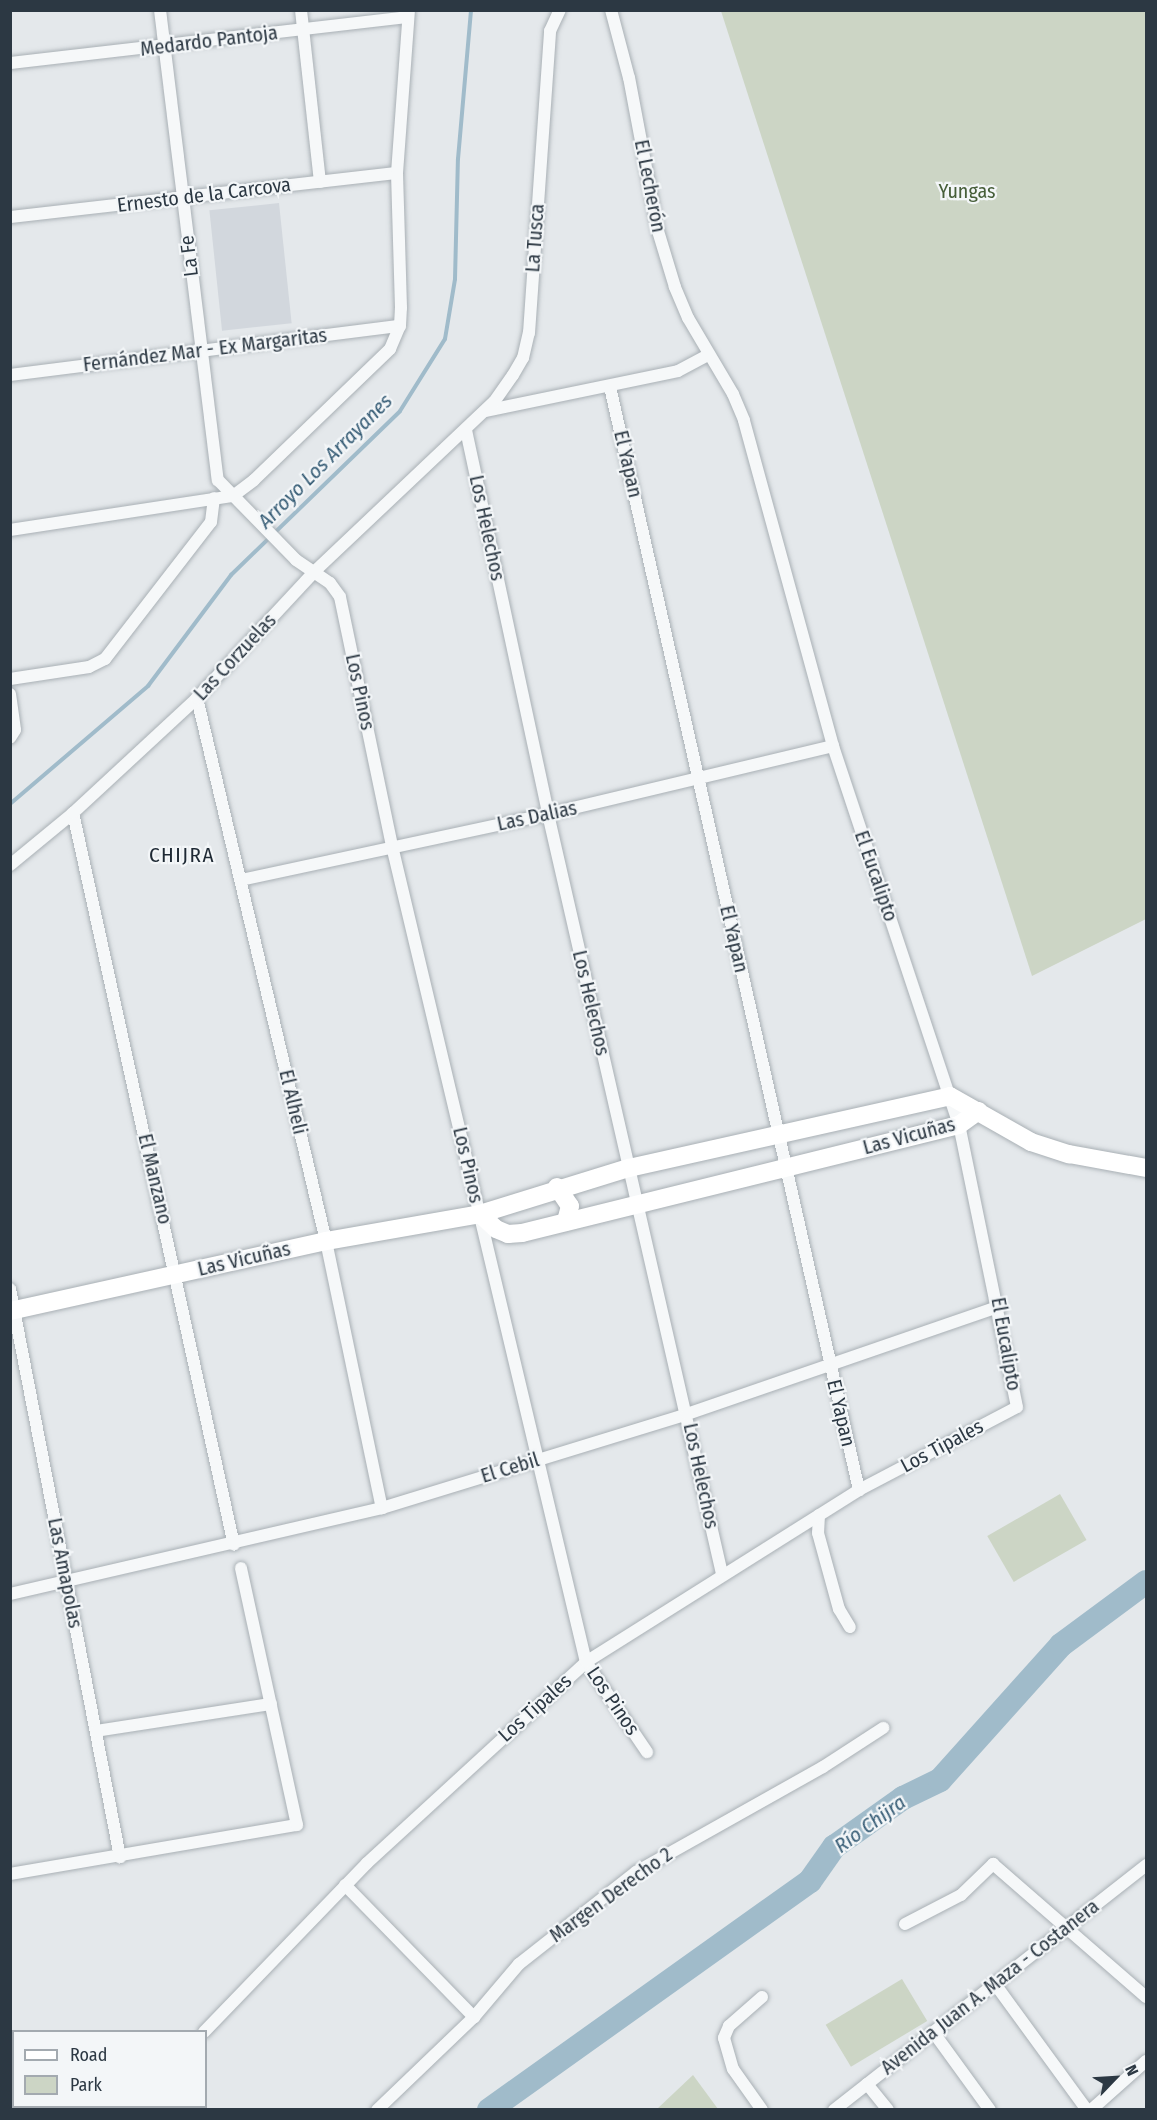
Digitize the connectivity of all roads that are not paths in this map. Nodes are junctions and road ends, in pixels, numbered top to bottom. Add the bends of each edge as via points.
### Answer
1 (160, 10) edge
2 (301, 10) edge
3 (560, 10) edge
4 (611, 10) edge
5 (408, 14) edge
6 (303, 29) junction
7 (164, 48) junction
8 (10, 63) edge
9 (397, 173) junction
10 (320, 182) junction
11 (182, 198) junction
12 (10, 217) edge
13 (400, 326) junction
14 (200, 351) junction
15 (708, 355) junction
16 (10, 375) edge
17 (610, 387) junction
18 (485, 411) junction
19 (466, 430) junction
20 (453, 443) joint
21 (233, 496) junction
22 (214, 498) junction
23 (259, 524) joint
24 (10, 530) edge
25 (315, 571) junction
26 (10, 679) edge
27 (10, 694) edge
28 (197, 698) junction
29 (10, 738) edge
30 (833, 746) junction
31 (697, 780) junction
32 (73, 813) junction
33 (548, 814) junction
34 (392, 846) junction
35 (10, 865) edge
36 (241, 880) junction
37 (950, 1096) junction
38 (978, 1111) junction
39 (959, 1125) junction
40 (780, 1134) junction
41 (787, 1166) junction
42 (629, 1167) junction
43 (1146, 1168) edge
44 (557, 1187) junction
45 (637, 1202) junction
46 (480, 1214) junction
47 (566, 1221) junction
48 (326, 1241) junction
49 (177, 1275) junction
50 (10, 1289) edge
51 (1000, 1306) junction
52 (13, 1310) edge
53 (831, 1367) junction
54 (1017, 1407) joint
55 (687, 1414) junction
56 (537, 1460) junction
57 (859, 1490) junction
58 (382, 1508) junction
59 (819, 1515) junction
60 (234, 1545) junction
61 (241, 1568) dead end
62 (722, 1574) junction
63 (67, 1583) junction
64 (10, 1594) edge
65 (850, 1627) dead end
66 (586, 1662) junction
67 (271, 1704) junction
68 (883, 1728) dead end
69 (96, 1731) junction
70 (647, 1752) dead end
71 (120, 1857) junction
72 (1146, 1865) edge
73 (10, 1874) edge
74 (345, 1885) junction
75 (905, 1924) dead end
76 (1064, 1928) junction
77 (995, 1984) junction
78 (762, 1996) dead end
79 (1146, 1997) edge
80 (474, 2017) junction
81 (205, 2030) edge
82 (934, 2033) junction
83 (1146, 2061) edge
84 (867, 2084) junction
85 (377, 2109) edge
86 (762, 2109) edge
87 (834, 2109) edge
88 (888, 2109) edge
89 (990, 2109) edge
90 (1089, 2109) edge

1 - 7 street, La Fe
2 - 6 street
3 - 18 street, La Tusca via 550,31 529,333 523,358
4 - 15 street, El Lecherón via 629,78 658,231 680,297
5 - 6 street, Medardo Pantoja
5 - 9 street
6 - 7 street, Medardo Pantoja
6 - 10 street
7 - 8 street, Medardo Pantoja
7 - 11 street, La Fe
9 - 10 street, Ernesto de la Carcova
9 - 13 street
10 - 11 street, Ernesto de la Carcova
11 - 12 street, Ernesto de la Carcova
11 - 14 street, La Fe
13 - 14 street, Fernández Mar - Ex Margaritas
13 - 21 street via 390,348
14 - 16 street, Fernández Mar - Ex Margaritas
14 - 21 street, La Fe via 218,480
15 - 17 street via 678,371
15 - 30 street, El Eucalipto via 744,420
17 - 18 street
17 - 31 street, El Yapan
18 - 19 street, La Tusca
19 - 20 street, La Tusca
19 - 33 street, Los Helechos
20 - 25 street, Las Corzuelas
21 - 22 street
21 - 23 street, La Fe
22 - 24 street
22 - 26 street via 211,522 105,659 89,668
23 - 25 street, Los Pinos via 296,560
25 - 28 street, Las Corzuelas
25 - 34 street, Los Pinos via 340,597
27 - 29 street via 15,730
28 - 32 street, Las Corzuelas
28 - 36 street, El Alheli
30 - 31 street, Las Dalias
30 - 37 street, El Eucalipto
31 - 33 street, Las Dalias
31 - 40 street, El Yapan
32 - 35 street, Las Corzuelas
32 - 49 street, El Manzano
33 - 34 street, Las Dalias
33 - 42 street, Los Helechos
34 - 36 street, Las Dalias
34 - 46 street, Los Pinos
36 - 48 street, El Alheli
37 - 38 street, Las Vicuñas
37 - 39 street, El Eucalipto
37 - 40 street, Las Vicuñas
38 - 39 street, Las Vicuñas
38 - 43 street via 1040,1145
39 - 41 street, Las Vicuñas
39 - 51 street, El Eucalipto
40 - 41 street, El Yapan
40 - 42 street, Las Vicuñas
41 - 45 street, Las Vicuñas
41 - 53 street, El Yapan
42 - 44 street, Las Vicuñas
42 - 45 street, Los Helechos
44 - 46 street, Las Vicuñas
44 - 47 street via 570,1206
45 - 47 street, Las Vicuñas
45 - 55 street, Los Helechos
46 - 47 street, Las Vicuñas via 508,1234
46 - 48 street, Las Vicuñas
46 - 56 street, Los Pinos
48 - 49 street, Las Vicuñas
48 - 58 street, El Alheli
49 - 52 street, Las Vicuñas
49 - 60 street, El Manzano
50 - 52 street, Las Amapolas
51 - 53 street, El Cebil
51 - 54 street, El Eucalipto
52 - 63 street, Las Amapolas
53 - 55 street, El Cebil
53 - 57 street, El Yapan
54 - 57 street, Los Tipales
55 - 56 street, El Cebil
55 - 62 street, Los Helechos
56 - 58 street, El Cebil
56 - 66 street, Los Pinos
57 - 59 street, Los Tipales
58 - 60 street, El Cebil
59 - 62 street, Los Tipales
59 - 65 street via 818,1533 839,1608
60 - 63 street, El Cebil
61 - 67 street
62 - 66 street, Los Tipales
63 - 64 street, El Cebil
63 - 69 street, Las Amapolas
66 - 70 street, Los Pinos
66 - 74 street, Los Tipales
67 - 69 street
67 - 71 street via 297,1825
68 - 80 street, Margen Derecho 2 via 636,1872 519,1964
69 - 71 street, Las Amapolas
71 - 73 street
72 - 76 street, Avenida Juan A. Maza - Costanera
74 - 80 street
74 - 81 street, Los Tipales
75 - 76 street via 961,1895 993,1864
76 - 77 street, Avenida Juan A. Maza - Costanera
76 - 79 street
77 - 82 street, Avenida Juan A. Maza - Costanera
77 - 90 street
78 - 86 street via 729,2026 724,2038 734,2069
80 - 85 street, Margen Derecho 2
82 - 84 street, Avenida Juan A. Maza - Costanera
82 - 89 street
83 - 90 street
84 - 87 street, Avenida Juan A. Maza - Costanera
84 - 88 street

